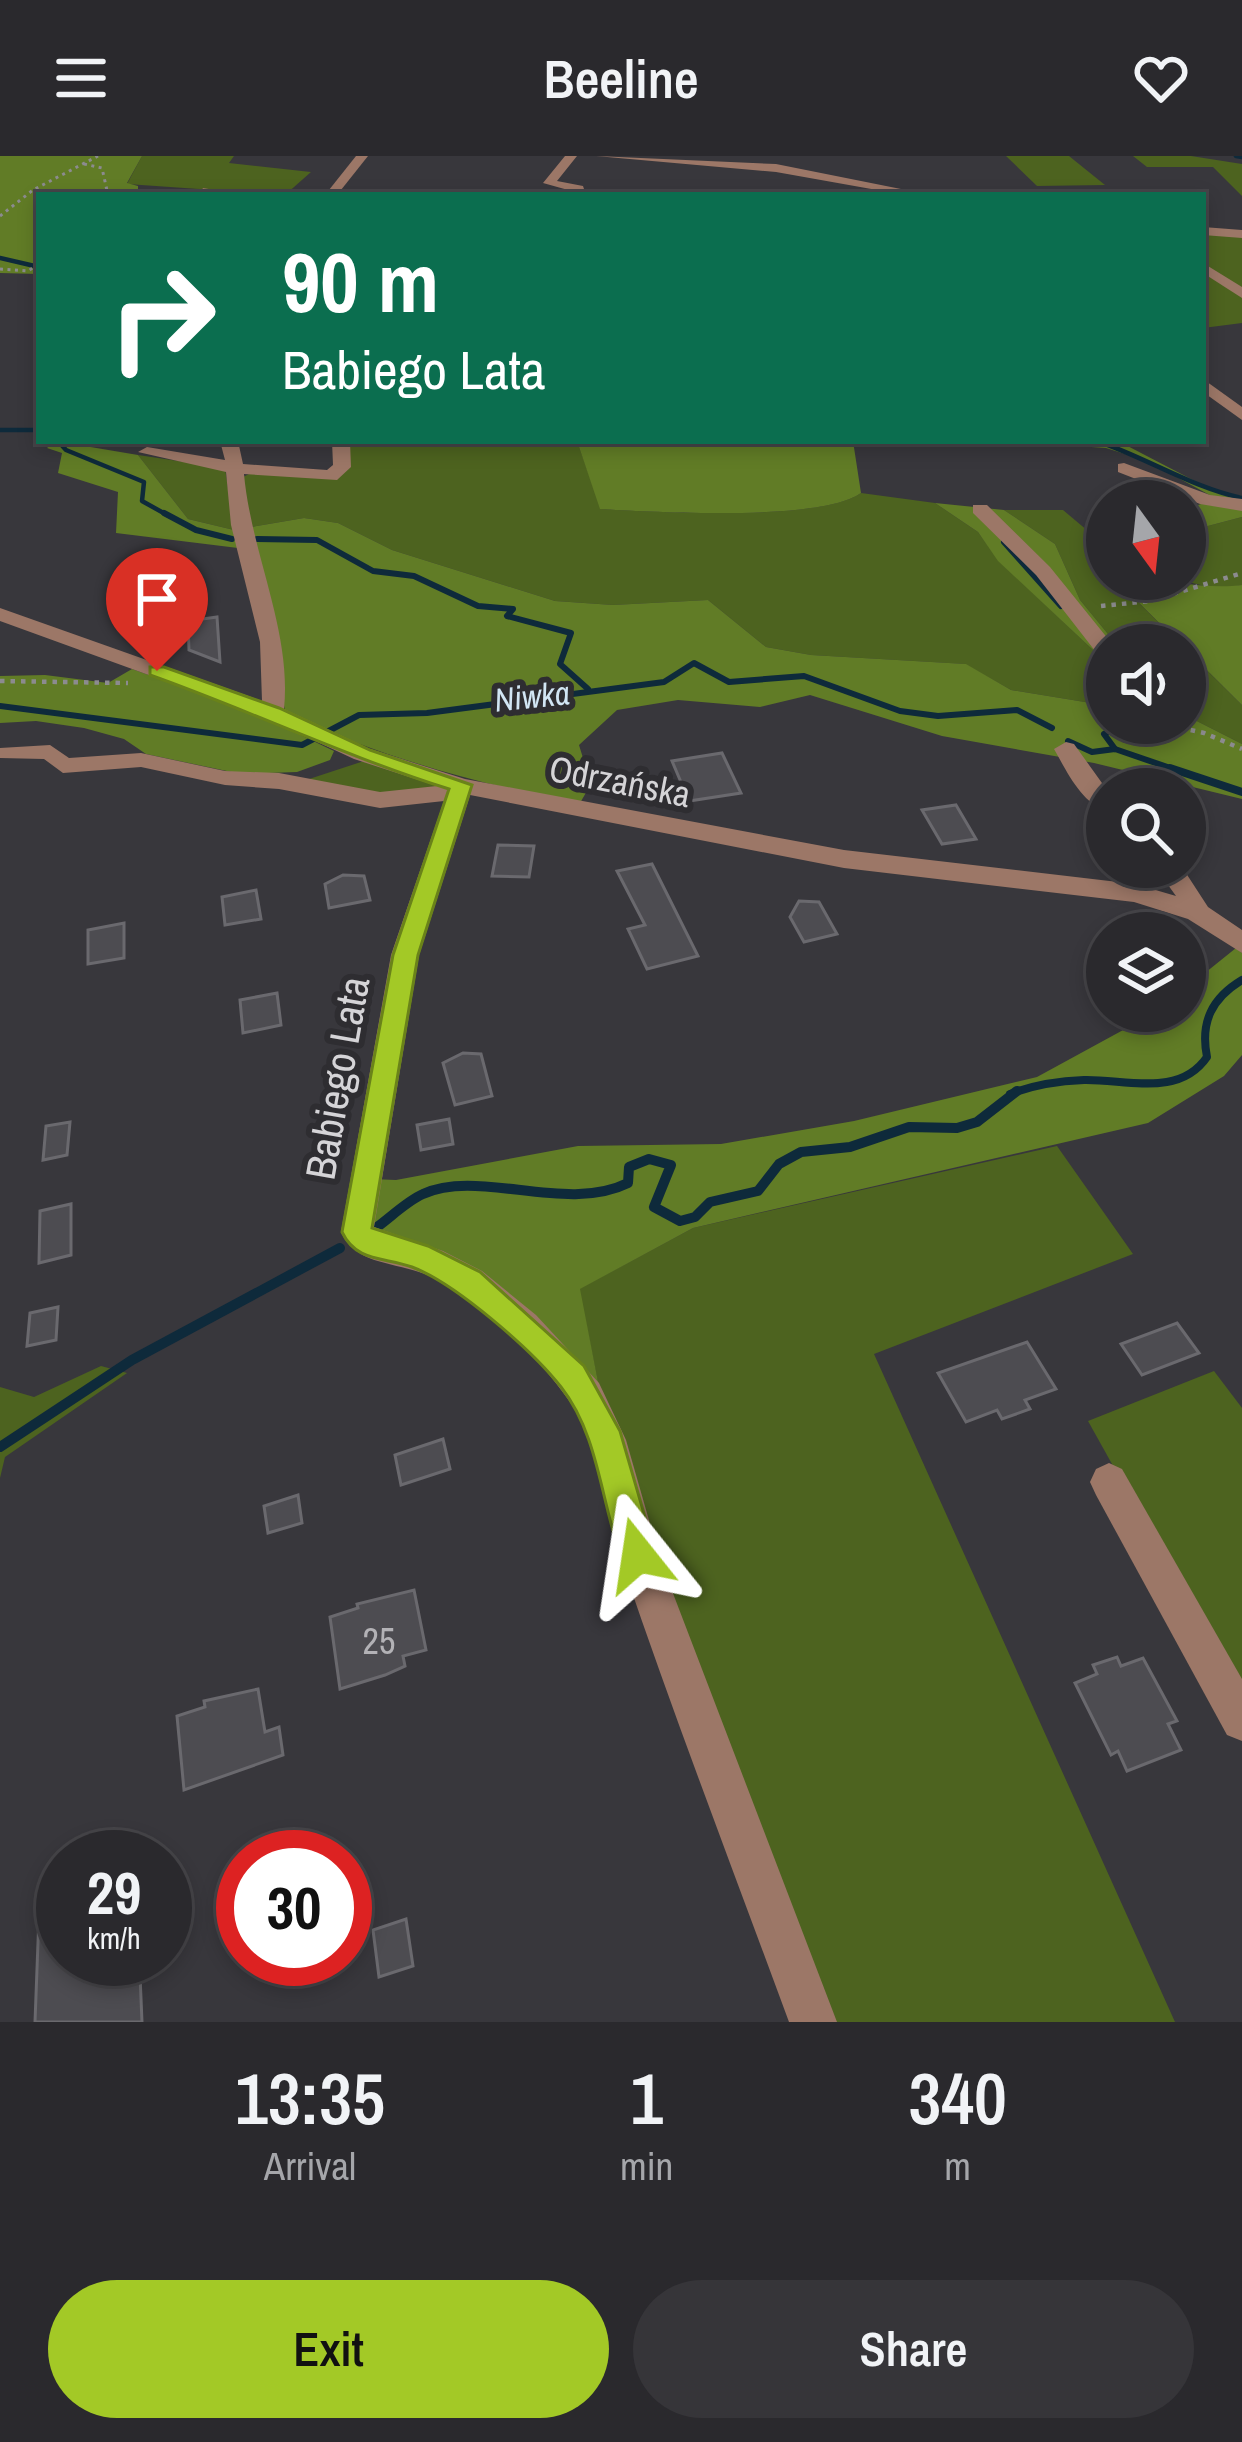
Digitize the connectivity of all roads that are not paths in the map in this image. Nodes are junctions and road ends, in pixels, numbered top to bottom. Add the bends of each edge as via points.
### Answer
1 (362, 156) edge
2 (571, 156) edge
3 (602, 156) edge
4 (627, 156) edge
5 (776, 168) junction
6 (770, 191) dead end
7 (333, 192) edge
8 (580, 192) edge
9 (908, 192) edge
10 (1206, 231) edge
11 (1242, 235) edge
12 (1206, 269) edge
13 (1242, 294) edge
14 (1206, 386) edge
15 (1242, 415) edge
16 (229, 444) edge
17 (340, 444) edge
18 (147, 452) dead end
19 (232, 468) junction
20 (1124, 468) dead end
21 (1242, 505) edge
22 (980, 509) dead end
23 (0, 614) edge
24 (1086, 625) edge
25 (272, 712) junction
26 (1066, 749) dead end
27 (350, 750) junction
28 (8, 753) dead end
29 (279, 781) junction
30 (1086, 783) edge
31 (459, 789) junction
32 (1185, 888) edge
33 (1197, 912) joint
34 (1206, 918) edge
35 (1242, 943) edge
36 (1109, 1482) dead end
37 (1242, 1720) edge
38 (814, 2022) edge

1 - 7 street
2 - 8 street via 549,184
3 - 4 street
4 - 5 street
5 - 6 street
5 - 9 street
10 - 11 street
12 - 13 street
14 - 15 street
16 - 19 street
17 - 19 street via 342,467 331,476
18 - 19 street
19 - 25 street via 269,642
20 - 21 street via 1206,500
22 - 24 street
23 - 25 street, Odrzańska
25 - 27 street, Odrzańska
26 - 30 street
27 - 29 street
27 - 31 street, Odrzańska
28 - 29 street via 50,752 63,766 141,760
29 - 31 street via 380,800
31 - 33 street, Odrzańska via 844,860 1135,893
31 - 38 street, Babiego Lata via 405,955 347,1236 417,1255 469,1282 590,1402 638,1555
32 - 33 street
34 - 35 street, Odrzańska
36 - 37 street

